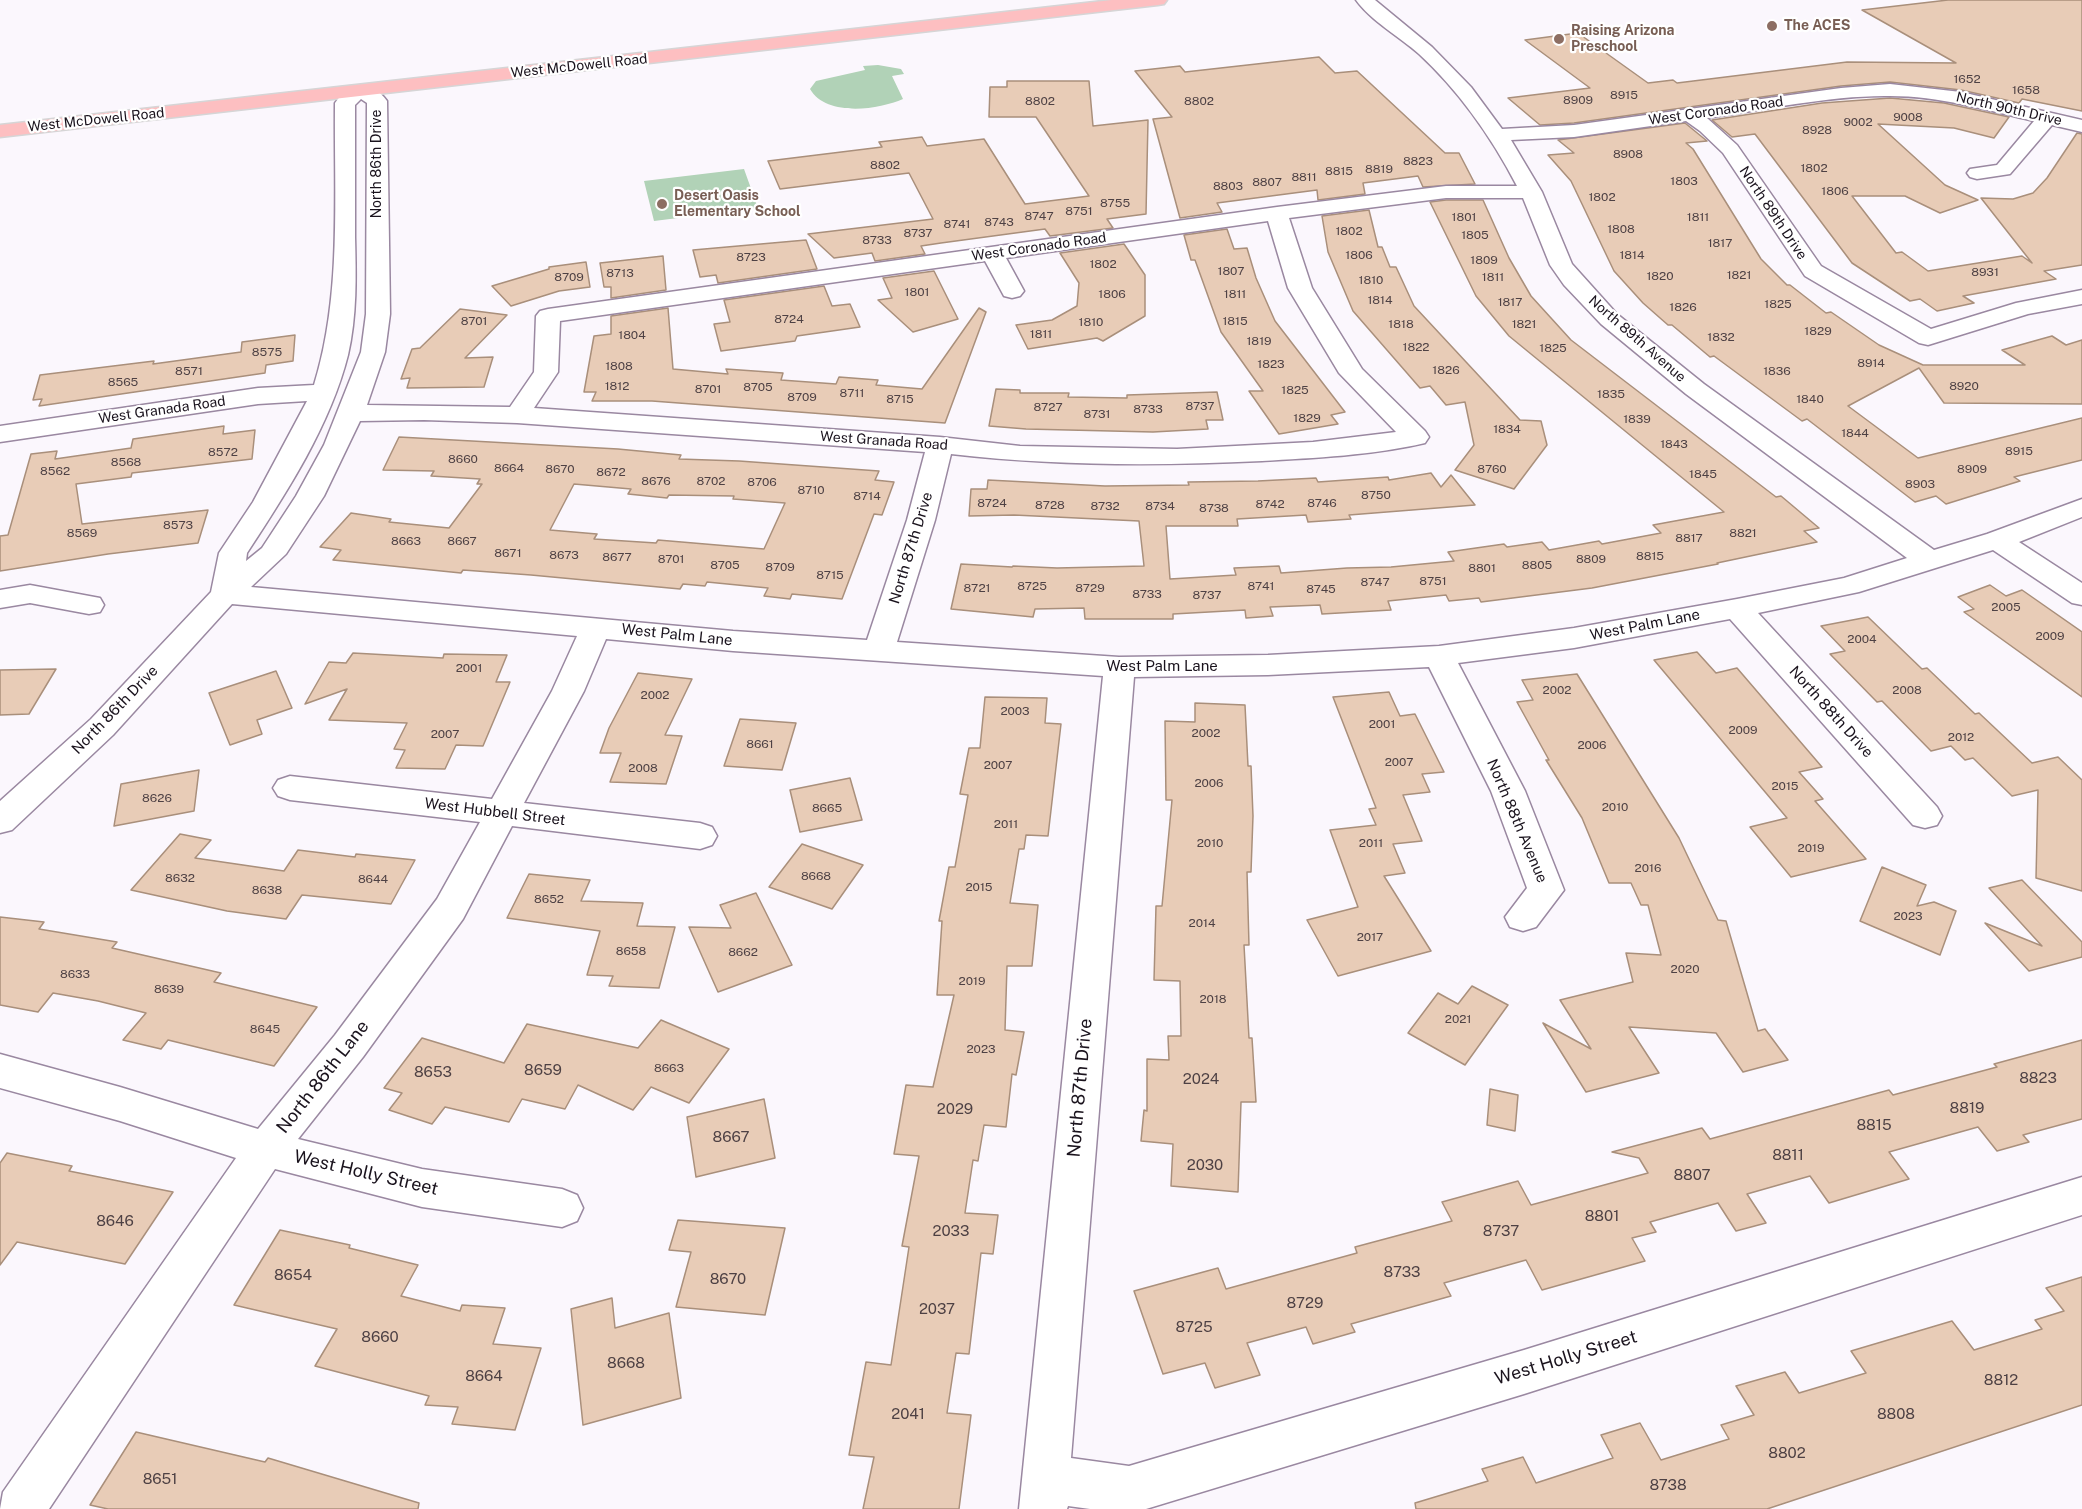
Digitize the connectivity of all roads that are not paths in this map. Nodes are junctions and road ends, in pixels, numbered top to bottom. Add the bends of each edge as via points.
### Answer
1 (1158, 0) edge
2 (1365, 0) edge
3 (360, 90) junction
4 (1936, 93) joint
5 (1688, 114) junction
6 (2048, 118) junction
7 (2082, 126) edge
8 (0, 131) edge
9 (1496, 135) junction
10 (1977, 173) dead end
11 (1531, 192) junction
12 (1277, 213) junction
13 (992, 254) junction
14 (1012, 291) dead end
15 (2082, 297) edge
16 (376, 333) junction
17 (339, 336) junction
18 (324, 392) junction
19 (350, 413) junction
20 (517, 415) junction
21 (0, 434) edge
22 (940, 445) junction
23 (2082, 507) edge
24 (1997, 540) junction
25 (1931, 562) junction
26 (225, 594) junction
27 (2082, 596) edge
28 (0, 599) edge
29 (88, 605) dead end
30 (1737, 608) junction
31 (596, 628) junction
32 (879, 650) junction
33 (1439, 656) junction
34 (1119, 667) junction
35 (290, 788) dead end
36 (500, 812) junction
37 (1925, 816) dead end
38 (0, 821) edge
39 (700, 836) dead end
40 (1523, 917) dead end
41 (0, 1071) edge
42 (266, 1149) junction
43 (2082, 1196) edge
44 (562, 1208) dead end
45 (1044, 1494) edge
46 (20, 1509) edge

1 - 3 main road, West McDowell Road
2 - 9 street, North 89th Avenue via 1443,67
3 - 8 main road, West McDowell Road
3 - 16 street, North 86th Drive via 377,101
3 - 17 street, North 86th Drive via 345,103 344,297
4 - 5 street, West Coronado Road via 1872,90
4 - 6 street, North 90th Drive
5 - 9 street, West Coronado Road via 1574,131
5 - 15 street, North 89th Drive via 1730,149 1813,271 1928,338 2024,308
6 - 7 street, North 90th Drive
6 - 10 street via 2003,170
9 - 11 street, North 89th Avenue
11 - 12 street, West Coronado Road via 1446,192
11 - 25 street, North 89th Avenue via 1561,265 1609,319 1695,389
12 - 13 street, West Coronado Road
12 - 22 street, West Granada Road via 1300,288 1352,373 1416,437 1313,450 1176,457 1020,454
13 - 14 street
13 - 20 street, West Coronado Road via 548,316 546,372
16 - 17 street
16 - 19 street, North 86th Drive via 373,352
17 - 18 street, North 86th Drive
18 - 21 street, West Granada Road via 258,396
18 - 26 street, North 86th Drive via 286,470 232,553
19 - 20 street, West Granada Road
19 - 26 street, North 86th Drive via 310,496 272,554
20 - 22 street, West Granada Road
22 - 32 street, North 87th Drive via 921,520
23 - 24 street, West Palm Lane
24 - 25 street, West Palm Lane
24 - 27 street
25 - 30 street, West Palm Lane via 1848,586
26 - 31 street, West Palm Lane
26 - 38 street, North 86th Drive via 102,727
28 - 29 street via 30,594
30 - 33 street, West Palm Lane via 1574,638
30 - 37 street, North 88th Drive
31 - 32 street, West Palm Lane
31 - 36 street, North 86th Lane via 568,691
32 - 34 street, West Palm Lane
33 - 34 street, West Palm Lane via 1268,665
33 - 40 street, North 88th Avenue via 1508,791 1546,890
34 - 45 street, North 87th Drive
35 - 36 street, West Hubbell Street
36 - 39 street, West Hubbell Street
36 - 42 street, North 86th Lane via 450,909 349,1046
41 - 42 street, West Holly Street
42 - 44 street, West Holly Street via 422,1188
42 - 46 street, North 86th Lane
43 - 45 street, West Holly Street via 1524,1372 1129,1490

